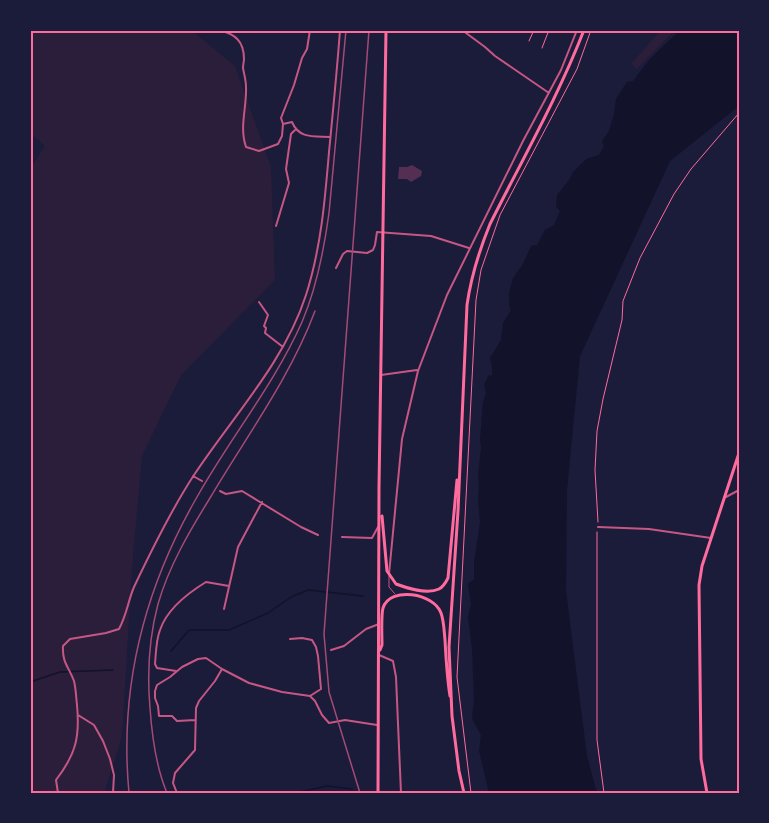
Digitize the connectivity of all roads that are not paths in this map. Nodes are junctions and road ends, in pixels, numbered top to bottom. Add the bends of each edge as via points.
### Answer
1 (219, 30) edge
2 (310, 30) edge
3 (340, 30) edge
4 (386, 30) edge
5 (462, 30) edge
6 (577, 30) edge
7 (584, 30) edge
8 (549, 93) junction
9 (283, 124) junction
10 (295, 130) junction
11 (331, 137) junction
12 (276, 226) dead end
13 (383, 232) junction
14 (469, 248) junction
15 (336, 268) dead end
16 (260, 302) dead end
17 (283, 347) junction
18 (419, 369) junction
19 (381, 375) junction
20 (461, 447) junction
21 (739, 453) edge
22 (194, 476) junction
23 (202, 480) dead end
24 (379, 488) junction
25 (739, 490) edge
26 (220, 491) dead end
27 (724, 499) junction
28 (262, 502) junction
29 (380, 522) junction
30 (598, 527) road end
31 (318, 535) dead end
32 (342, 537) dead end
33 (372, 538) junction
34 (711, 538) junction
35 (383, 539) junction
36 (392, 540) junction
37 (380, 548) junction
38 (389, 574) junction
39 (229, 586) junction
40 (396, 595) junction
41 (224, 609) dead end
42 (379, 624) junction
43 (290, 639) dead end
44 (331, 650) dead end
45 (379, 654) junction
46 (222, 669) junction
47 (177, 671) junction
48 (310, 696) junction
49 (78, 715) junction
50 (452, 716) junction
51 (195, 720) junction
52 (378, 725) junction
53 (58, 793) edge
54 (113, 793) edge
55 (177, 793) edge
56 (378, 793) edge
57 (401, 793) edge
58 (464, 793) edge
59 (706, 793) edge

1 - 9 street via 231,33 240,42 244,57 246,147 259,151 278,144
2 - 9 street via 307,49 281,118
3 - 11 street
4 - 13 main road
5 - 8 street
6 - 8 street
7 - 20 main road via 557,93 489,224 471,279
8 - 14 street
9 - 10 street via 292,122
10 - 11 street
10 - 12 street via 286,169 289,183
11 - 17 street via 324,218 315,262 306,295
13 - 14 street via 431,236
13 - 15 street via 377,232 373,250 347,251
13 - 19 main road
14 - 18 street
16 - 17 street via 268,315 265,333
17 - 22 street
18 - 19 street
18 - 36 street via 402,439
19 - 24 main road
20 - 38 main road via 448,578 438,589 428,591 396,584
20 - 50 main road via 449,646
21 - 27 main road
22 - 23 street
22 - 49 street via 165,524 118,629 70,639 63,646 62,656 75,683
24 - 29 main road
24 - 35 main road
25 - 27 street
26 - 28 street via 242,491
27 - 34 main road
28 - 31 street
28 - 39 street via 238,547
29 - 33 street
29 - 37 main road
30 - 34 street
32 - 33 street
33 - 37 street
34 - 59 main road via 699,585 701,759
35 - 36 street
35 - 38 main road
36 - 38 street
37 - 42 main road
38 - 40 lane via 389,587
39 - 41 street
39 - 47 street via 206,582 166,616 159,631 155,664 157,669
40 - 45 main road via 383,608
40 - 50 main road via 427,598 440,611
42 - 44 street
42 - 45 main road
43 - 48 street via 312,640 316,647 321,689
45 - 52 main road
45 - 57 street via 393,661 396,677
46 - 47 street via 206,658
46 - 48 street via 249,683
46 - 51 street via 199,701
47 - 51 street via 157,685 159,716
48 - 52 street via 331,723 345,720
49 - 53 street via 76,746 56,780
49 - 54 street via 94,725 103,741 114,775
50 - 58 main road
51 - 55 street via 195,750 175,773
52 - 56 main road

